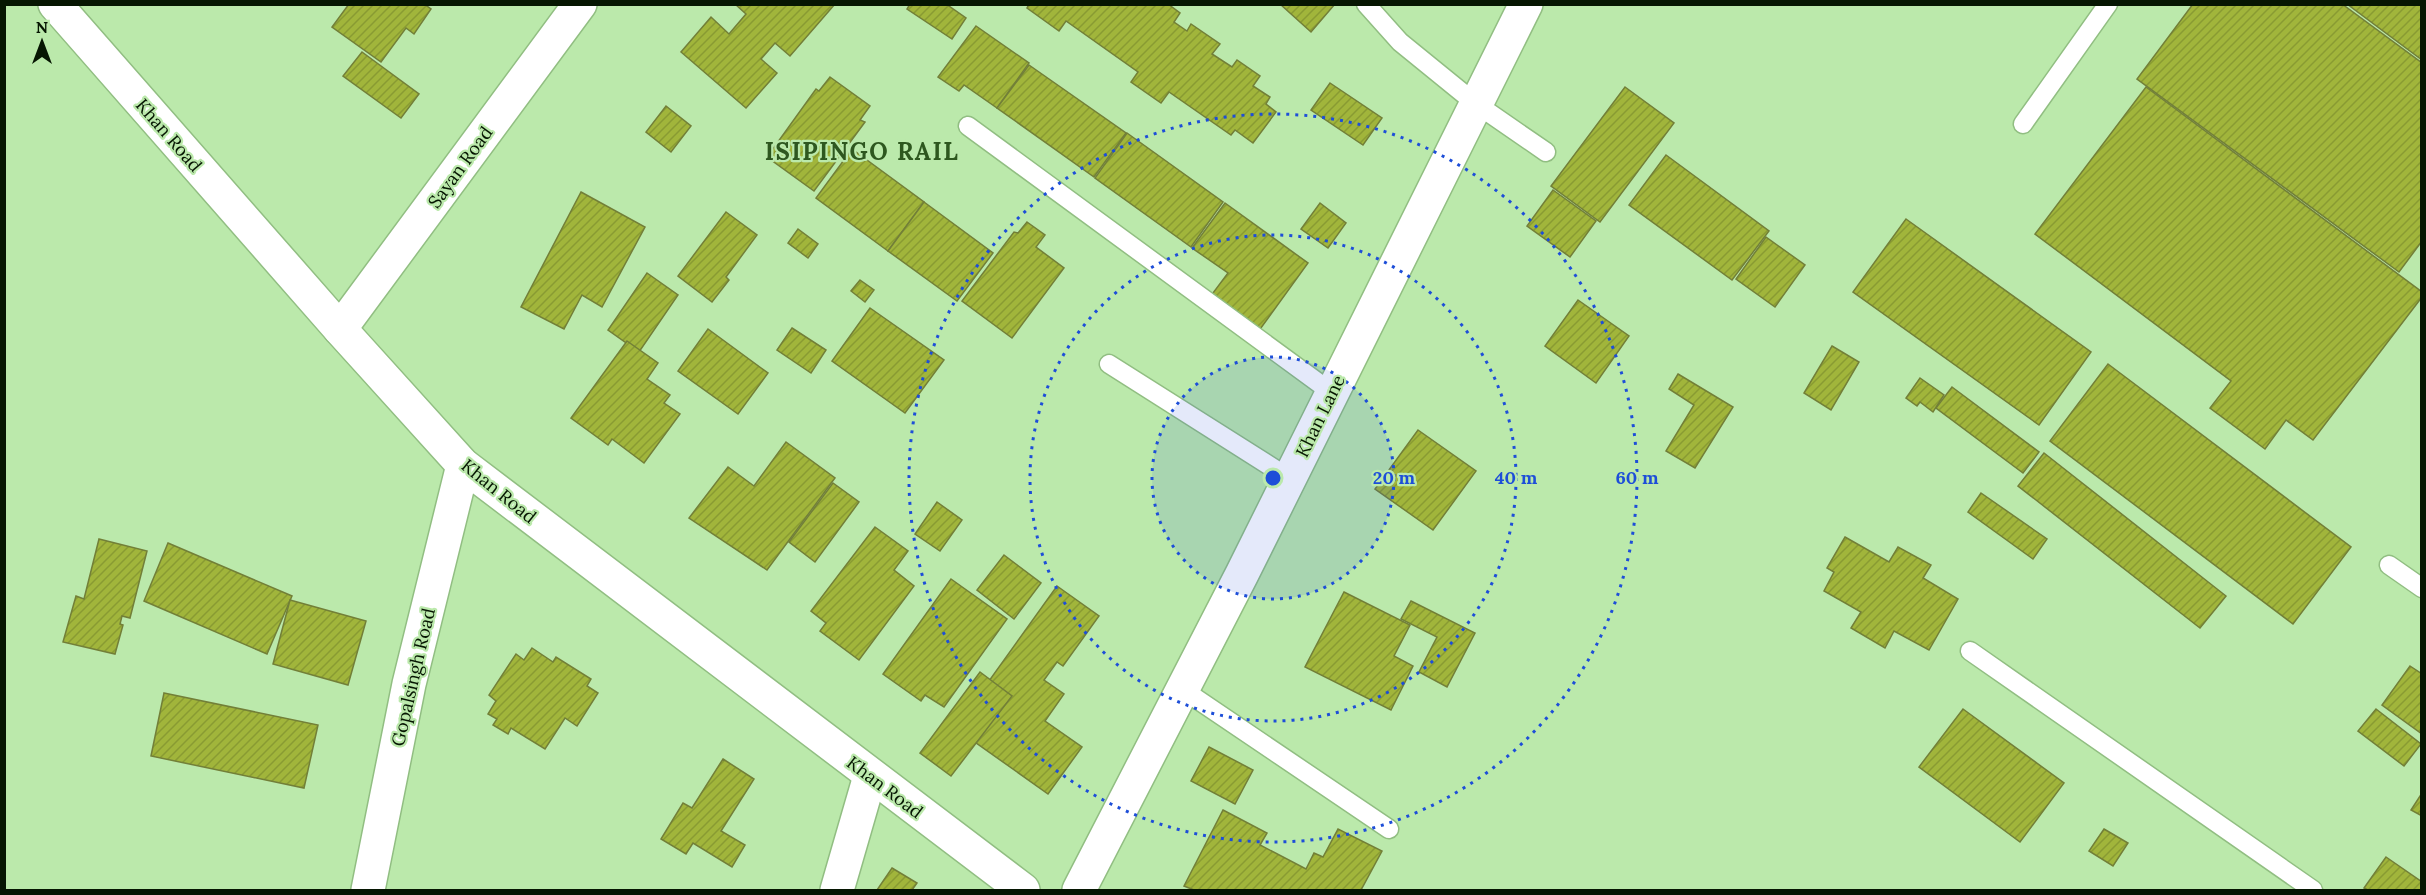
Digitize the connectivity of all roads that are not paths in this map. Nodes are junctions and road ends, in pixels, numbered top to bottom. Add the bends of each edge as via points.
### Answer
1 (55, 4) edge
2 (580, 4) edge
3 (1366, 4) edge
4 (1526, 4) edge
5 (2108, 4) edge
6 (1475, 103) junction
7 (2023, 124) dead end
8 (968, 126) dead end
9 (1545, 152) dead end
10 (340, 330) junction
11 (1109, 364) dead end
12 (1331, 392) junction
13 (464, 465) junction
14 (1289, 478) junction
15 (2389, 565) dead end
16 (2421, 588) edge
17 (1970, 651) dead end
18 (1182, 689) junction
19 (870, 776) junction
20 (1389, 829) dead end
21 (368, 891) edge
22 (837, 891) edge
23 (1023, 891) edge
24 (1079, 891) edge
25 (2313, 891) edge

1 - 10 street, Khan Road
2 - 10 street, Sayan Road
3 - 6 lane via 1400,42
4 - 6 street, Khan Lane
5 - 7 lane
6 - 9 lane
6 - 12 street, Khan Lane
8 - 12 lane
10 - 13 street, Khan Road
11 - 14 lane
12 - 14 street, Khan Lane
13 - 19 street, Khan Road
13 - 21 street, Gopalsingh Road via 409,684
14 - 18 street, Khan Lane
15 - 16 lane
17 - 25 lane
18 - 20 lane
18 - 24 street, Khan Lane
19 - 22 street
19 - 23 street, Khan Road

